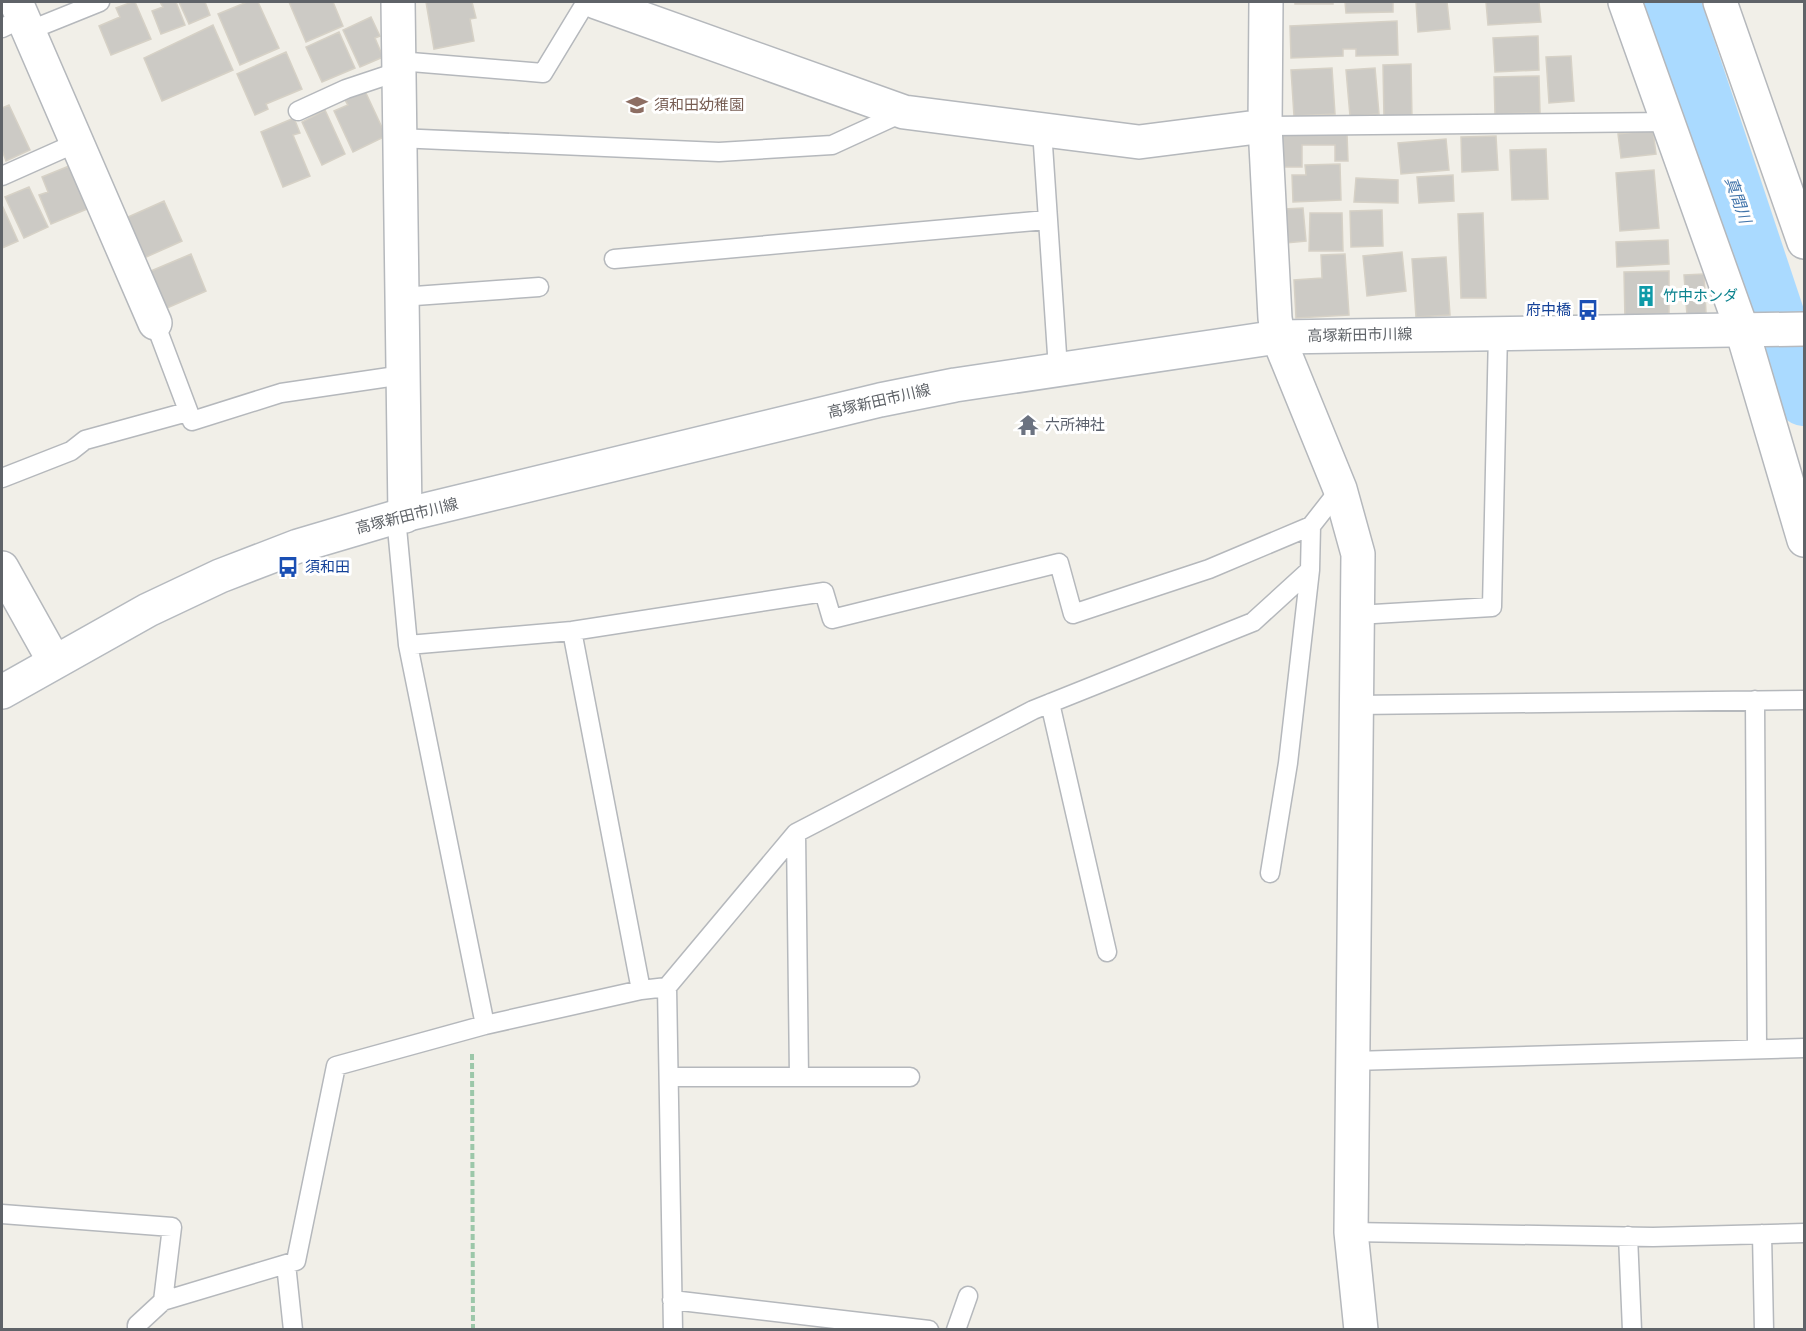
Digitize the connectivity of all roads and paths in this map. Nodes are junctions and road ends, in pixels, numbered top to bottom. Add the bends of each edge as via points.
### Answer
1 (100, 2) edge
2 (398, 2) edge
3 (586, 2) edge
4 (596, 2) edge
5 (1266, 2) edge
6 (1625, 2) edge
7 (1720, 2) edge
8 (17, 19) edge
9 (399, 66) junction
10 (298, 111) dead end
11 (904, 112) junction
12 (1669, 122) junction
13 (1265, 126) junction
14 (1042, 130) junction
15 (398, 138) junction
16 (76, 143) junction
17 (2, 176) edge
18 (1046, 219) junction
19 (1804, 242) edge
20 (614, 259) dead end
21 (539, 287) dead end
22 (401, 297) junction
23 (154, 323) joint
24 (1804, 329) edge
25 (1749, 330) junction
26 (1498, 332) junction
27 (1278, 337) junction
28 (1058, 369) junction
29 (403, 375) junction
30 (187, 412) junction
31 (2, 478) edge
32 (1340, 489) junction
33 (400, 517) junction
34 (1311, 526) junction
35 (1804, 540) edge
36 (2, 568) edge
37 (1310, 570) junction
38 (1357, 615) junction
39 (572, 631) junction
40 (408, 645) junction
41 (54, 661) junction
42 (2, 692) edge
43 (1755, 700) junction
44 (1804, 700) edge
45 (1050, 703) junction
46 (1356, 705) junction
47 (796, 832) junction
48 (1270, 873) dead end
49 (1107, 951) dead end
50 (667, 987) junction
51 (641, 990) junction
52 (479, 1027) junction
53 (1804, 1048) edge
54 (1757, 1049) junction
55 (1353, 1061) junction
56 (669, 1077) junction
57 (799, 1077) junction
58 (910, 1077) dead end
59 (2, 1214) edge
60 (1351, 1232) junction
61 (1804, 1233) edge
62 (1762, 1234) junction
63 (1628, 1236) junction
64 (286, 1264) junction
65 (969, 1296) dead end
66 (163, 1300) junction
67 (672, 1300) junction
68 (137, 1329) edge
69 (293, 1329) edge
70 (473, 1329) edge
71 (673, 1329) edge
72 (929, 1329) edge
73 (956, 1329) edge
74 (1362, 1329) edge
75 (1632, 1329) edge
76 (1764, 1329) edge

1 - 8 lane
2 - 9 street
3 - 9 lane via 543,74
4 - 11 street
5 - 13 street
6 - 12 street
7 - 19 street
8 - 16 street
9 - 10 lane
9 - 15 street
11 - 14 street
11 - 15 lane via 832,145 719,152
12 - 13 lane
12 - 25 street
13 - 14 street via 1139,142
13 - 27 street
14 - 18 lane
15 - 22 street
16 - 17 lane
16 - 23 street
18 - 20 lane
18 - 28 lane
21 - 22 lane
22 - 29 street
23 - 30 lane
24 - 25 street, 高塚新田市川線
25 - 26 street, 高塚新田市川線
25 - 35 street
26 - 27 street, 高塚新田市川線
26 - 38 lane via 1492,607
27 - 28 street, 高塚新田市川線
27 - 32 street
28 - 33 street, 高塚新田市川線 via 880,400
29 - 30 lane via 281,393 192,421
29 - 33 street
30 - 31 lane via 85,440 71,451
32 - 34 lane
32 - 38 street via 1358,554
33 - 40 lane
33 - 41 street, 高塚新田市川線 via 298,546 220,576
34 - 37 lane
34 - 39 lane via 1209,569 1072,614 1059,563 832,620 824,592
36 - 41 street
37 - 45 lane via 1253,622
37 - 48 lane via 1288,763
38 - 46 street
39 - 40 lane
39 - 51 lane
40 - 52 lane
41 - 42 street, 高塚新田市川線
43 - 44 lane
43 - 46 lane
43 - 54 lane
45 - 47 lane
45 - 49 lane
46 - 55 street
47 - 50 lane
47 - 57 lane
50 - 51 lane
50 - 56 lane
51 - 52 lane
52 - 64 lane via 336,1066 296,1261
52 - 70 path
53 - 54 lane
54 - 55 lane
55 - 60 street
56 - 57 lane
56 - 67 lane
57 - 58 lane
59 - 66 lane via 172,1227
60 - 63 lane
60 - 74 street
61 - 62 lane
62 - 63 lane
62 - 76 lane
63 - 75 lane
64 - 66 lane
64 - 69 lane
65 - 73 lane
66 - 68 lane
67 - 71 lane
67 - 72 lane

